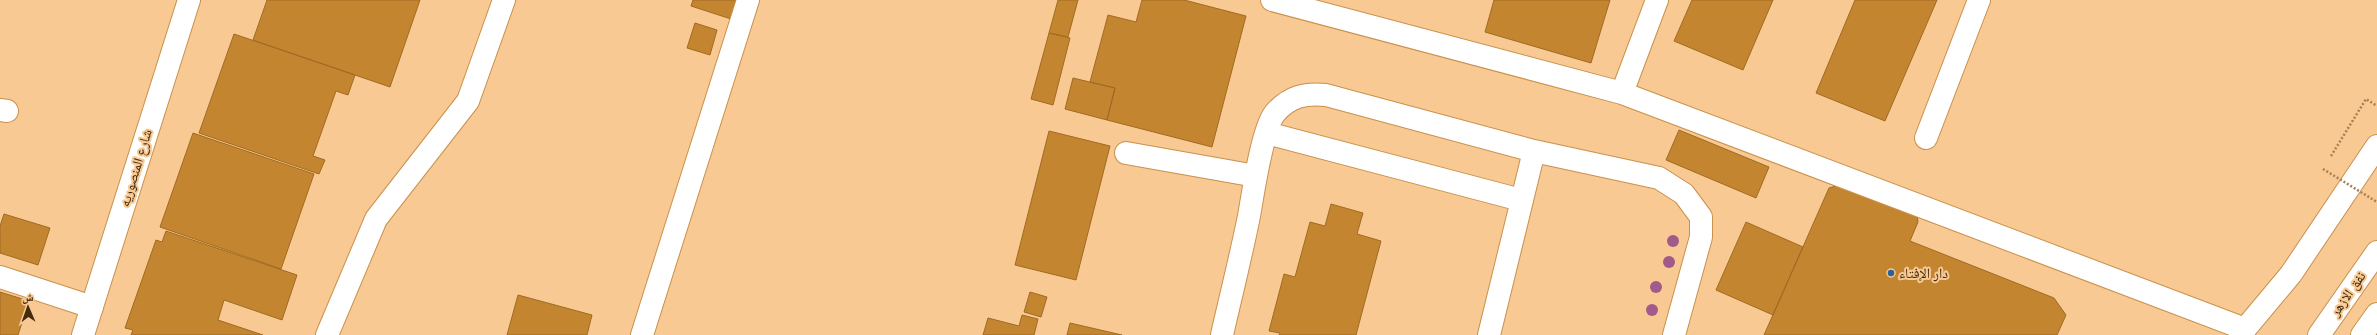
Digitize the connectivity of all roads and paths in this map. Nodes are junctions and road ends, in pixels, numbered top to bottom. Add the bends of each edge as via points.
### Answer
1 (189, 0) edge
2 (504, 0) edge
3 (748, 0) edge
4 (1272, 0) edge
5 (1657, 0) edge
6 (1979, 0) edge
7 (1622, 93) junction
8 (2366, 99) dead end
9 (2377, 106) edge
10 (1267, 133) junction
11 (1926, 138) dead end
12 (2377, 146) edge
13 (1534, 151) junction
14 (1126, 153) dead end
15 (2323, 169) dead end
16 (1256, 176) junction
17 (1521, 200) junction
18 (2377, 202) edge
19 (2377, 252) edge
20 (0, 277) edge
21 (92, 307) junction
22 (2377, 314) edge
23 (2243, 332) edge
24 (83, 335) edge
25 (327, 335) edge
26 (642, 335) edge
27 (1222, 335) edge
28 (1489, 335) edge
29 (1674, 335) edge
30 (2318, 335) edge
31 (2362, 335) edge

1 - 21 main road, شارع المنصوريه
2 - 25 main road via 468,101 376,219
3 - 26 main road
4 - 7 main road
5 - 7 main road
6 - 11 main road
7 - 23 main road
8 - 9 path
10 - 13 main road via 1274,114 1288,100 1307,94 1326,95
10 - 16 main road
10 - 17 main road
12 - 23 main road via 2291,274
13 - 17 main road
13 - 29 main road via 1659,178 1684,194 1701,217 1700,237
14 - 16 main road
15 - 18 path, bridge
16 - 27 main road
17 - 28 main road
19 - 30 main road, نفق الازهر
20 - 21 main road
21 - 24 main road, شارع المنصوريه
22 - 31 main road

